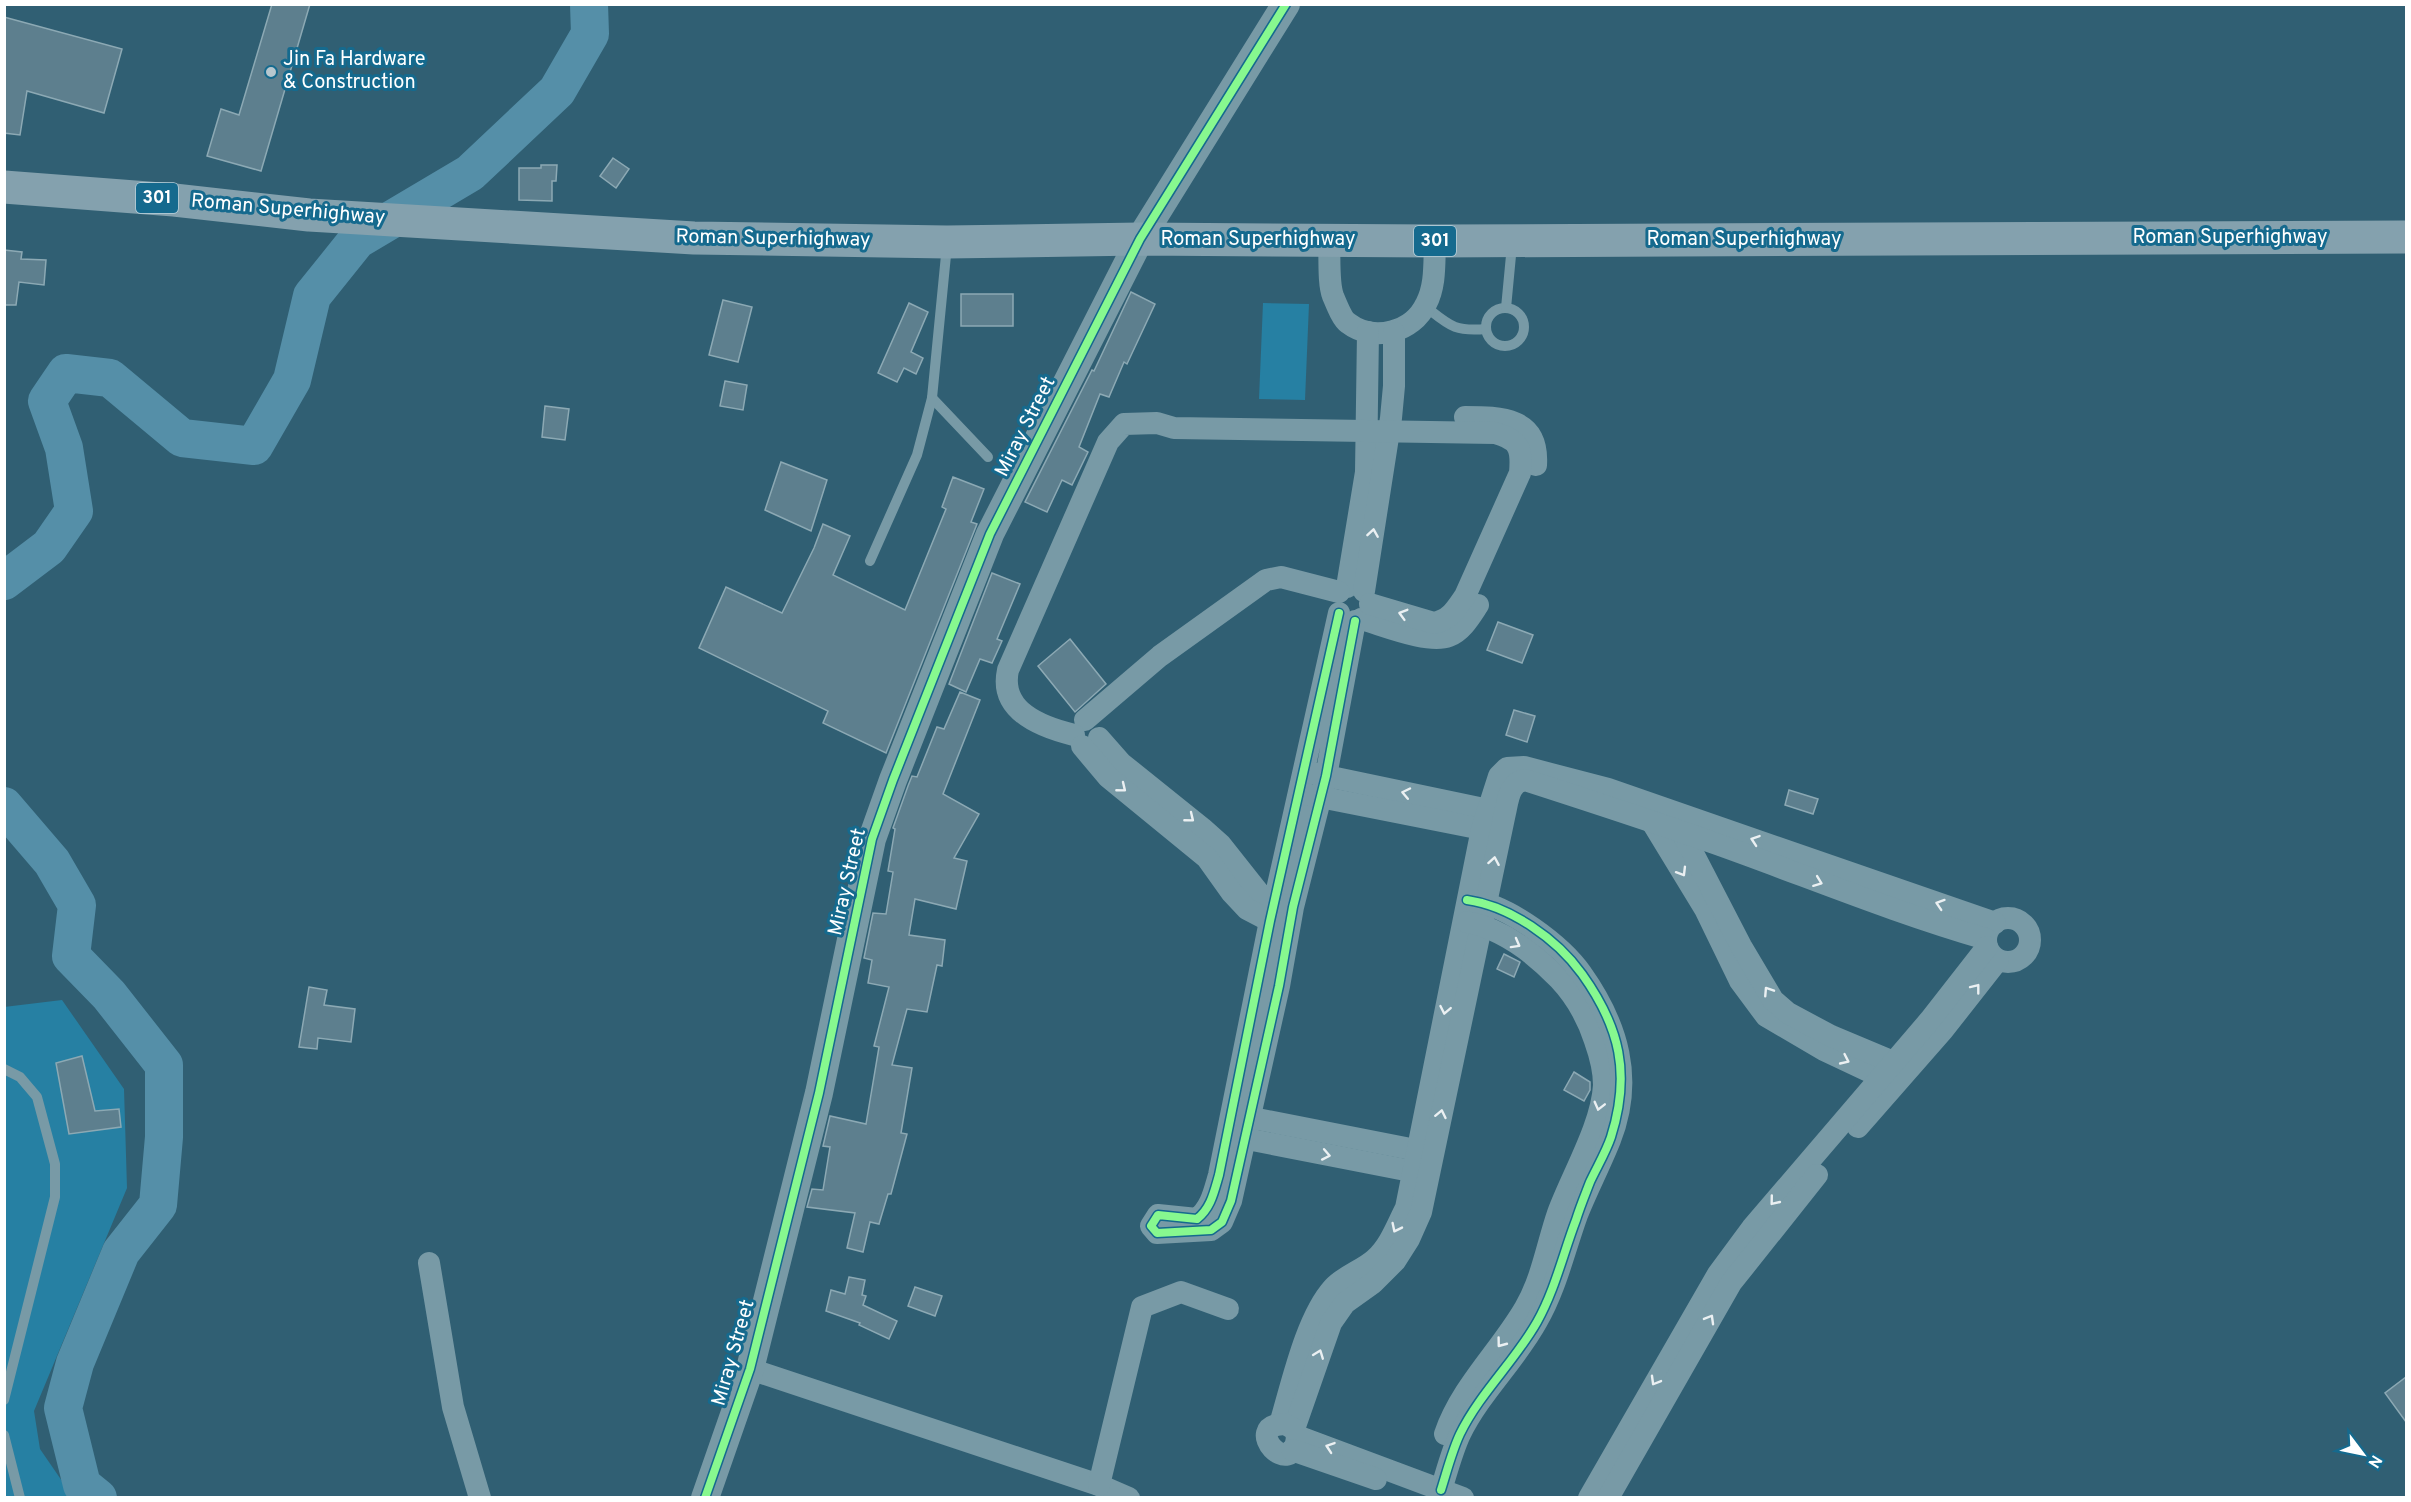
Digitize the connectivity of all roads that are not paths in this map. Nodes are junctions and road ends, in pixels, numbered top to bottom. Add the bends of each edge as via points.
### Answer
1 (1286, 4) edge
2 (4, 187) edge
3 (2406, 237) edge
4 (1140, 239) junction
5 (1512, 240) junction
6 (1329, 241) junction
7 (947, 242) junction
8 (1435, 242) junction
9 (1426, 307) junction
10 (1506, 308) junction
11 (1486, 329) junction
12 (1368, 332) junction
13 (1394, 333) junction
14 (1367, 368) junction
15 (1394, 368) junction
16 (932, 398) junction
17 (1378, 425) junction
18 (988, 457) dead end
19 (870, 561) dead end
20 (1351, 604) junction
21 (1088, 733) junction
22 (1300, 781) junction
23 (1323, 787) junction
24 (1494, 821) junction
25 (1670, 824) junction
26 (1712, 905) junction
27 (1475, 913) junction
28 (1282, 914) junction
29 (4, 1069) edge
30 (1895, 1073) junction
31 (1239, 1126) junction
32 (1423, 1163) junction
33 (429, 1263) dead end
34 (1228, 1309) dead end
35 (750, 1369) junction
36 (4, 1401) edge
37 (4, 1435) edge
38 (1099, 1485) junction
39 (1431, 1491) edge
40 (20, 1497) edge
41 (480, 1497) edge
42 (705, 1497) edge
43 (1129, 1497) edge
44 (1463, 1497) edge
45 (1596, 1497) edge

1 - 4 street, Miray Street
2 - 7 main road, Roman Superhighway / 301 via 464,225 694,238
3 - 5 main road, Roman Superhighway / 301
4 - 6 main road, Roman Superhighway / 301
4 - 7 main road, Roman Superhighway / 301
4 - 35 street, Miray Street via 990,534 872,839 819,1093
5 - 8 main road, Roman Superhighway / 301
5 - 10 lane
6 - 8 main road, Roman Superhighway / 301
6 - 12 street via 1332,293 1347,323
7 - 16 lane
8 - 9 street via 1433,287
9 - 11 lane via 1451,326 1466,331
9 - 13 street via 1413,322
10 - 11 lane via 1491,314
10 - 11 lane via 1514,309 1523,319 1524,333 1520,339 1500,346
12 - 13 street
12 - 14 street
13 - 15 street
14 - 15 street
14 - 17 street
15 - 17 street
16 - 18 lane
16 - 19 lane via 916,455
17 - 20 street
17 - 20 street via 1463,425 1497,417 1515,422 1530,433 1529,454 1535,477 1504,528 1479,604 1454,624 1449,636 1434,638
17 - 21 street via 1218,422 1174,428 1157,423 1124,424 1108,442 1005,683 1007,693 1020,710 1038,723 1054,730
20 - 21 street via 1278,584 1268,595 1241,607 1165,662
20 - 22 street
20 - 23 street
21 -> 28 street via 1202,828 1221,846 1225,867
22 - 23 street
22 - 28 street
23 - 24 street
23 - 28 street
24 - 25 street via 1524,774 1605,797
24 - 27 street
25 -> 26 street
25 - 26 street
25 - 30 street via 1858,886 1991,942
26 - 30 street via 1734,950 1784,1019 1831,1036
27 - 32 street
27 - 39 street via 1543,962 1596,1017 1612,1062 1604,1086 1601,1136 1574,1172 1561,1233 1545,1259 1534,1309 1516,1354 1454,1431
28 - 31 street
29 - 36 lane via 20,1077 37,1097 55,1164 55,1197
30 - 45 street via 1724,1279
31 - 31 street via 1203,1214 1197,1219 1158,1215 1151,1226 1156,1233 1201,1232 1222,1222 1231,1201
31 - 32 street
32 - 39 street via 1373,1283 1324,1319 1301,1379 1291,1435
33 - 41 street via 453,1407
34 - 38 street via 1181,1292 1142,1306
35 - 38 street
35 - 42 street, Miray Street
37 - 40 lane
38 - 43 street
39 - 44 street

